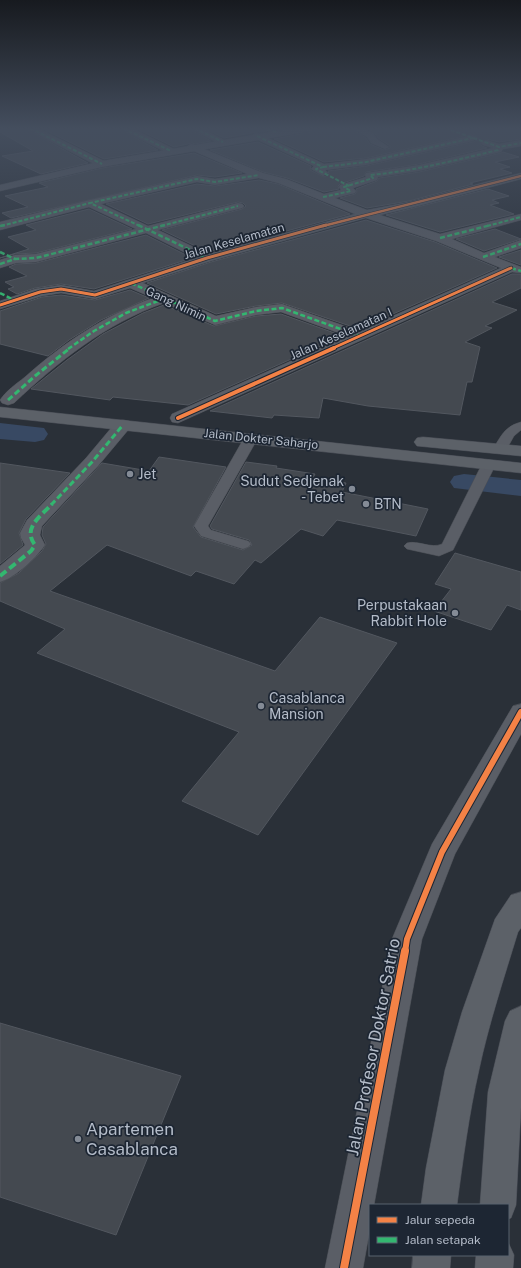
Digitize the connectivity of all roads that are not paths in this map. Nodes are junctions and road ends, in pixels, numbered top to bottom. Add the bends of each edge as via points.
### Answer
1 (161, 187) edge
2 (294, 187) edge
3 (344, 187) edge
4 (478, 187) edge
5 (323, 197) junction
6 (90, 203) junction
7 (238, 206) dead end
8 (366, 214) junction
9 (521, 217) edge
10 (0, 226) edge
11 (148, 230) junction
12 (440, 238) junction
13 (521, 244) edge
14 (0, 252) edge
15 (483, 257) junction
16 (207, 258) junction
17 (15, 259) junction
18 (0, 264) edge
19 (516, 269) edge
20 (131, 284) junction
21 (166, 298) junction
22 (0, 305) edge
23 (360, 336) junction
24 (3, 403) edge
25 (178, 418) junction
26 (123, 425) junction
27 (521, 426) edge
28 (500, 449) junction
29 (243, 451) junction
30 (521, 451) edge
31 (488, 464) junction
32 (521, 468) edge
33 (243, 544) dead end
34 (412, 546) dead end
35 (0, 576) edge
36 (521, 712) edge
37 (521, 904) edge
38 (521, 1022) edge
39 (439, 1204) edge
40 (498, 1204) edge
41 (432, 1256) edge
42 (495, 1256) edge
43 (344, 1268) edge
44 (431, 1268) edge
45 (494, 1268) edge

1 - 6 street
2 - 5 street, Jalan Keselamatan I
3 - 5 street via 351,191
4 - 8 street, Jalan Keselamatan
5 - 8 street, Jalan Keselamatan I
6 - 10 street
6 - 11 street
7 - 11 street
8 - 12 street, Jalan Keselamatan I
8 - 16 street, Jalan Keselamatan
9 - 12 street
11 - 16 street
11 - 17 street via 36,258
12 - 15 street, Jalan Keselamatan I
13 - 15 street
14 - 17 street
15 - 19 street, Jalan Keselamatan I
16 - 20 street, Jalan Keselamatan
17 - 18 street
19 - 23 street, Jalan Keselamatan I
20 - 21 street, Gang Nimin
20 - 22 street, Jalan Keselamatan via 95,295 61,289 40,292
21 - 23 street, Gang Nimin via 216,321 256,311 282,308
21 - 24 street via 126,313 93,333 50,363
23 - 25 street, Jalan Keselamatan I
24 - 25 main road, Jalan Dokter Saharjo
24 - 26 main road, Jalan Dokter Saharjo
25 - 28 main road, Jalan Dokter Saharjo
26 - 29 main road, Jalan Dokter Saharjo
26 - 35 street via 29,530 30,538 35,545 31,551
27 - 28 lane via 508,434
28 - 30 main road, Jalan Dokter Saharjo
29 - 31 main road, Jalan Dokter Saharjo
29 - 33 lane via 202,526 206,533
31 - 32 main road, Jalan Dokter Saharjo
31 - 34 lane via 448,547 439,551
36 - 43 street, Jalan Profesor Doktor Satrio via 442,852 407,939
37 - 39 main road via 505,928 493,961 462,1070
38 - 40 main road via 506,1092
41 - 44 main road
42 - 45 main road

